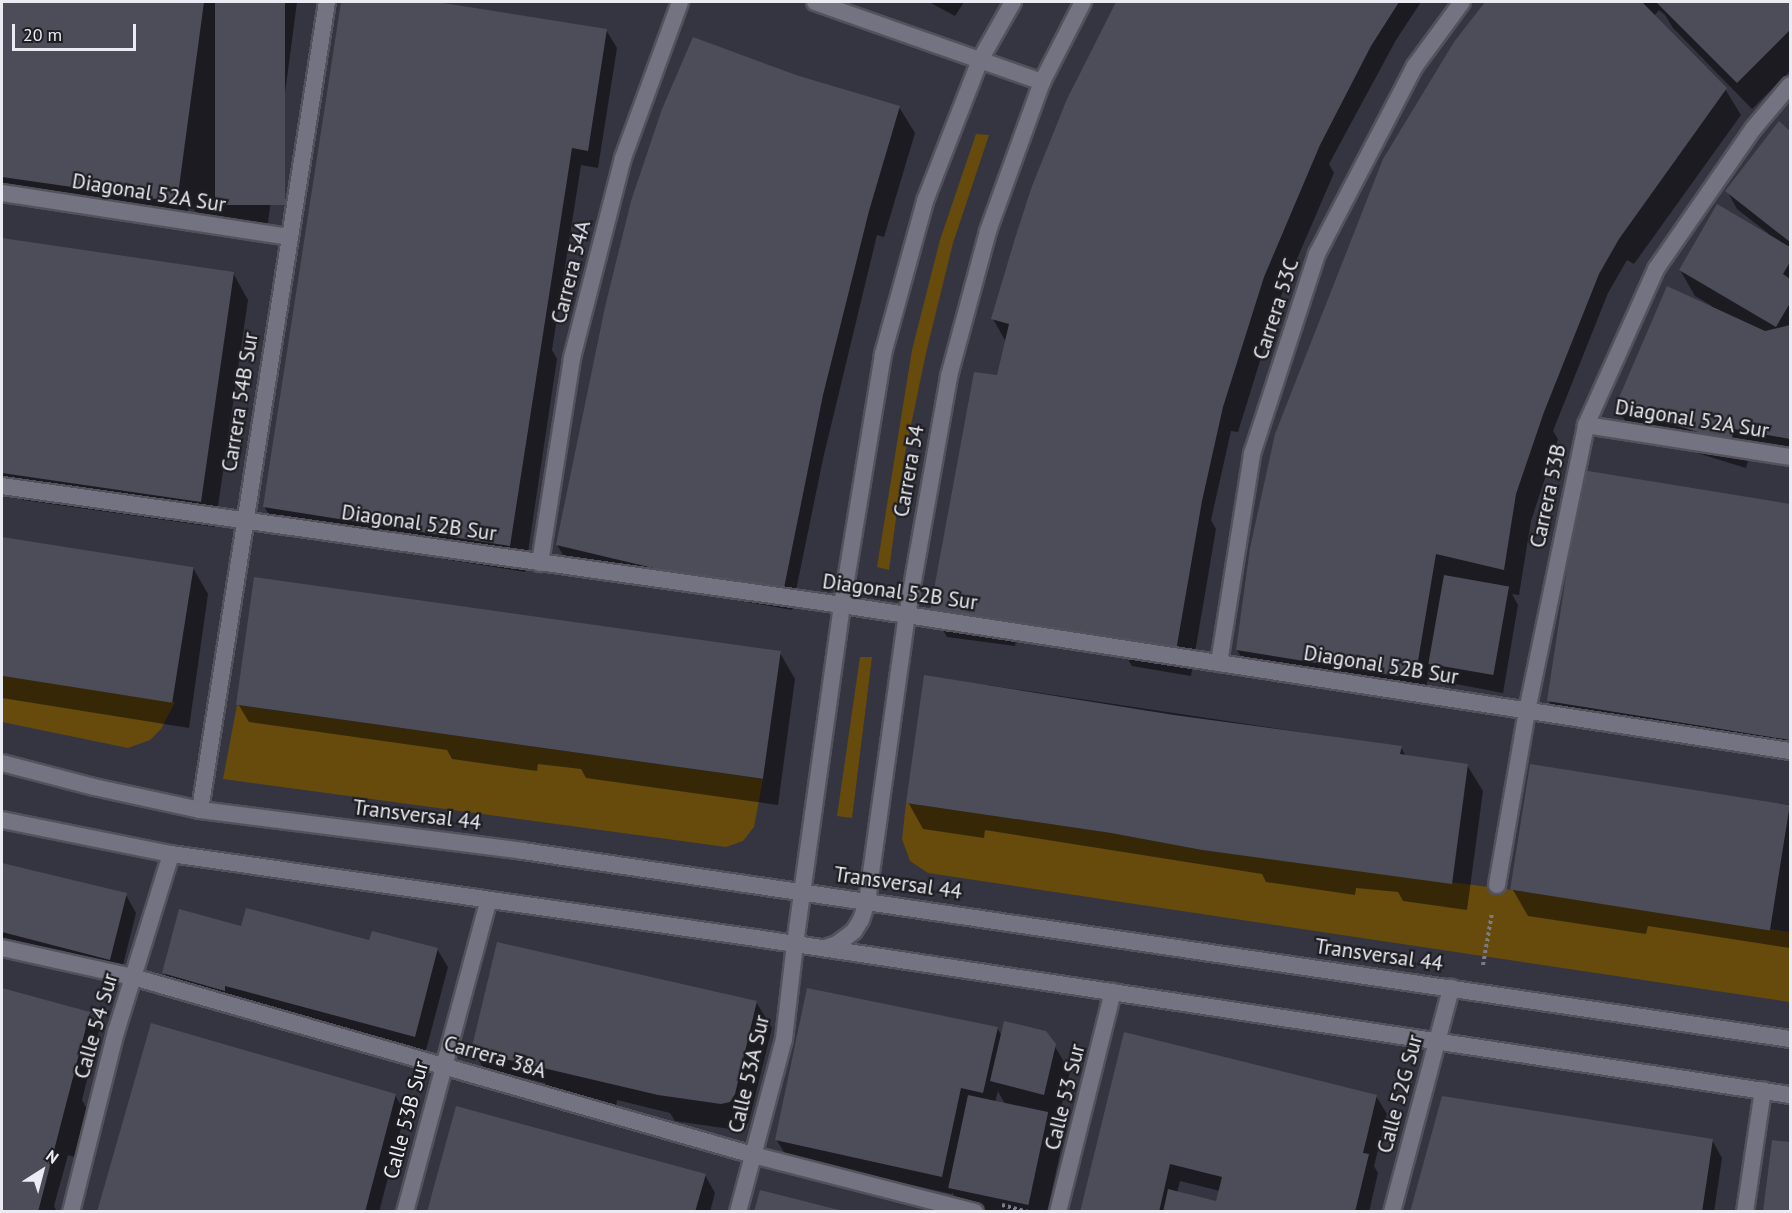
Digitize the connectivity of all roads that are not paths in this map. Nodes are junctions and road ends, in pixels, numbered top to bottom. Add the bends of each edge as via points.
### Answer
1 (327, 2) edge
2 (680, 2) edge
3 (815, 2) edge
4 (1013, 2) edge
5 (1083, 2) edge
6 (1462, 2) edge
7 (980, 60) junction
8 (1042, 82) junction
9 (1791, 85) edge
10 (2, 193) edge
11 (289, 237) junction
12 (1586, 425) junction
13 (1791, 457) edge
14 (2, 486) edge
15 (244, 520) junction
16 (540, 562) junction
17 (842, 605) junction
18 (908, 615) junction
19 (1219, 663) junction
20 (1527, 711) junction
21 (1791, 751) edge
22 (2, 763) edge
23 (201, 810) junction
24 (2, 820) edge
25 (171, 854) junction
26 (1497, 885) road end
27 (801, 891) junction
28 (488, 902) junction
29 (867, 902) junction
30 (795, 944) junction
31 (2, 948) edge
32 (823, 949) junction
33 (133, 977) junction
34 (1451, 988) junction
35 (1113, 992) junction
36 (1791, 1039) edge
37 (1438, 1041) junction
38 (443, 1065) junction
39 (1763, 1090) junction
40 (1791, 1095) edge
41 (753, 1155) junction
42 (71, 1212) edge
43 (405, 1212) edge
44 (738, 1212) edge
45 (975, 1212) edge
46 (1058, 1212) edge
47 (1392, 1212) edge
48 (1745, 1212) edge

1 - 11 street, Carrera 54B Sur
2 - 16 street, Carrera 54A via 623,159 572,358
3 - 7 street
4 - 7 street, Carrera 54
5 - 8 street, Carrera 54
6 - 19 street, Carrera 53C via 1414,66 1317,254 1252,454
7 - 8 street
7 - 17 street, Carrera 54 via 925,201 883,354
8 - 18 street, Carrera 54 via 988,231 949,376
9 - 12 street, Carrera 53B via 1753,129 1656,269
10 - 11 street, Diagonal 52A Sur
11 - 15 street, Carrera 54B Sur
12 - 13 street, Diagonal 52A Sur
12 - 20 street, Carrera 53B
14 - 15 street, Diagonal 52B Sur
15 - 16 street, Diagonal 52B Sur
15 - 23 street, Carrera 54B Sur
16 - 17 street, Diagonal 52B Sur
17 - 18 street, Diagonal 52B Sur
17 - 27 street, Carrera 54
18 - 19 street, Diagonal 52B Sur
18 - 29 street, Carrera 54
19 - 20 street, Diagonal 52B Sur
20 - 21 street, Diagonal 52B Sur
20 - 26 street, Carrera 53B
22 - 23 street, Transversal 44
23 - 27 street, Transversal 44
24 - 25 street
25 - 28 street
25 - 33 street, Calle 54 Sur
27 - 29 street, Transversal 44
27 - 30 street, Carrera 54
28 - 30 street
28 - 38 street, Calle 53B Sur
29 - 32 street, Carrera 54 via 854,931
29 - 34 street, Transversal 44
30 - 32 street
30 - 41 street, Calle 53A Sur via 784,1039
31 - 33 street, Carrera 38A
32 - 35 street
33 - 38 street, Carrera 38A
33 - 42 street, Calle 54 Sur
34 - 36 street, Transversal 44
34 - 37 street, Calle 52G Sur
35 - 37 street
35 - 46 street, Calle 53 Sur
37 - 39 street
37 - 47 street, Calle 52G Sur
38 - 41 street, Carrera 38A
38 - 43 street, Calle 53B Sur
39 - 40 street
39 - 48 street
41 - 44 street, Calle 53A Sur
41 - 45 street, Carrera 38A

